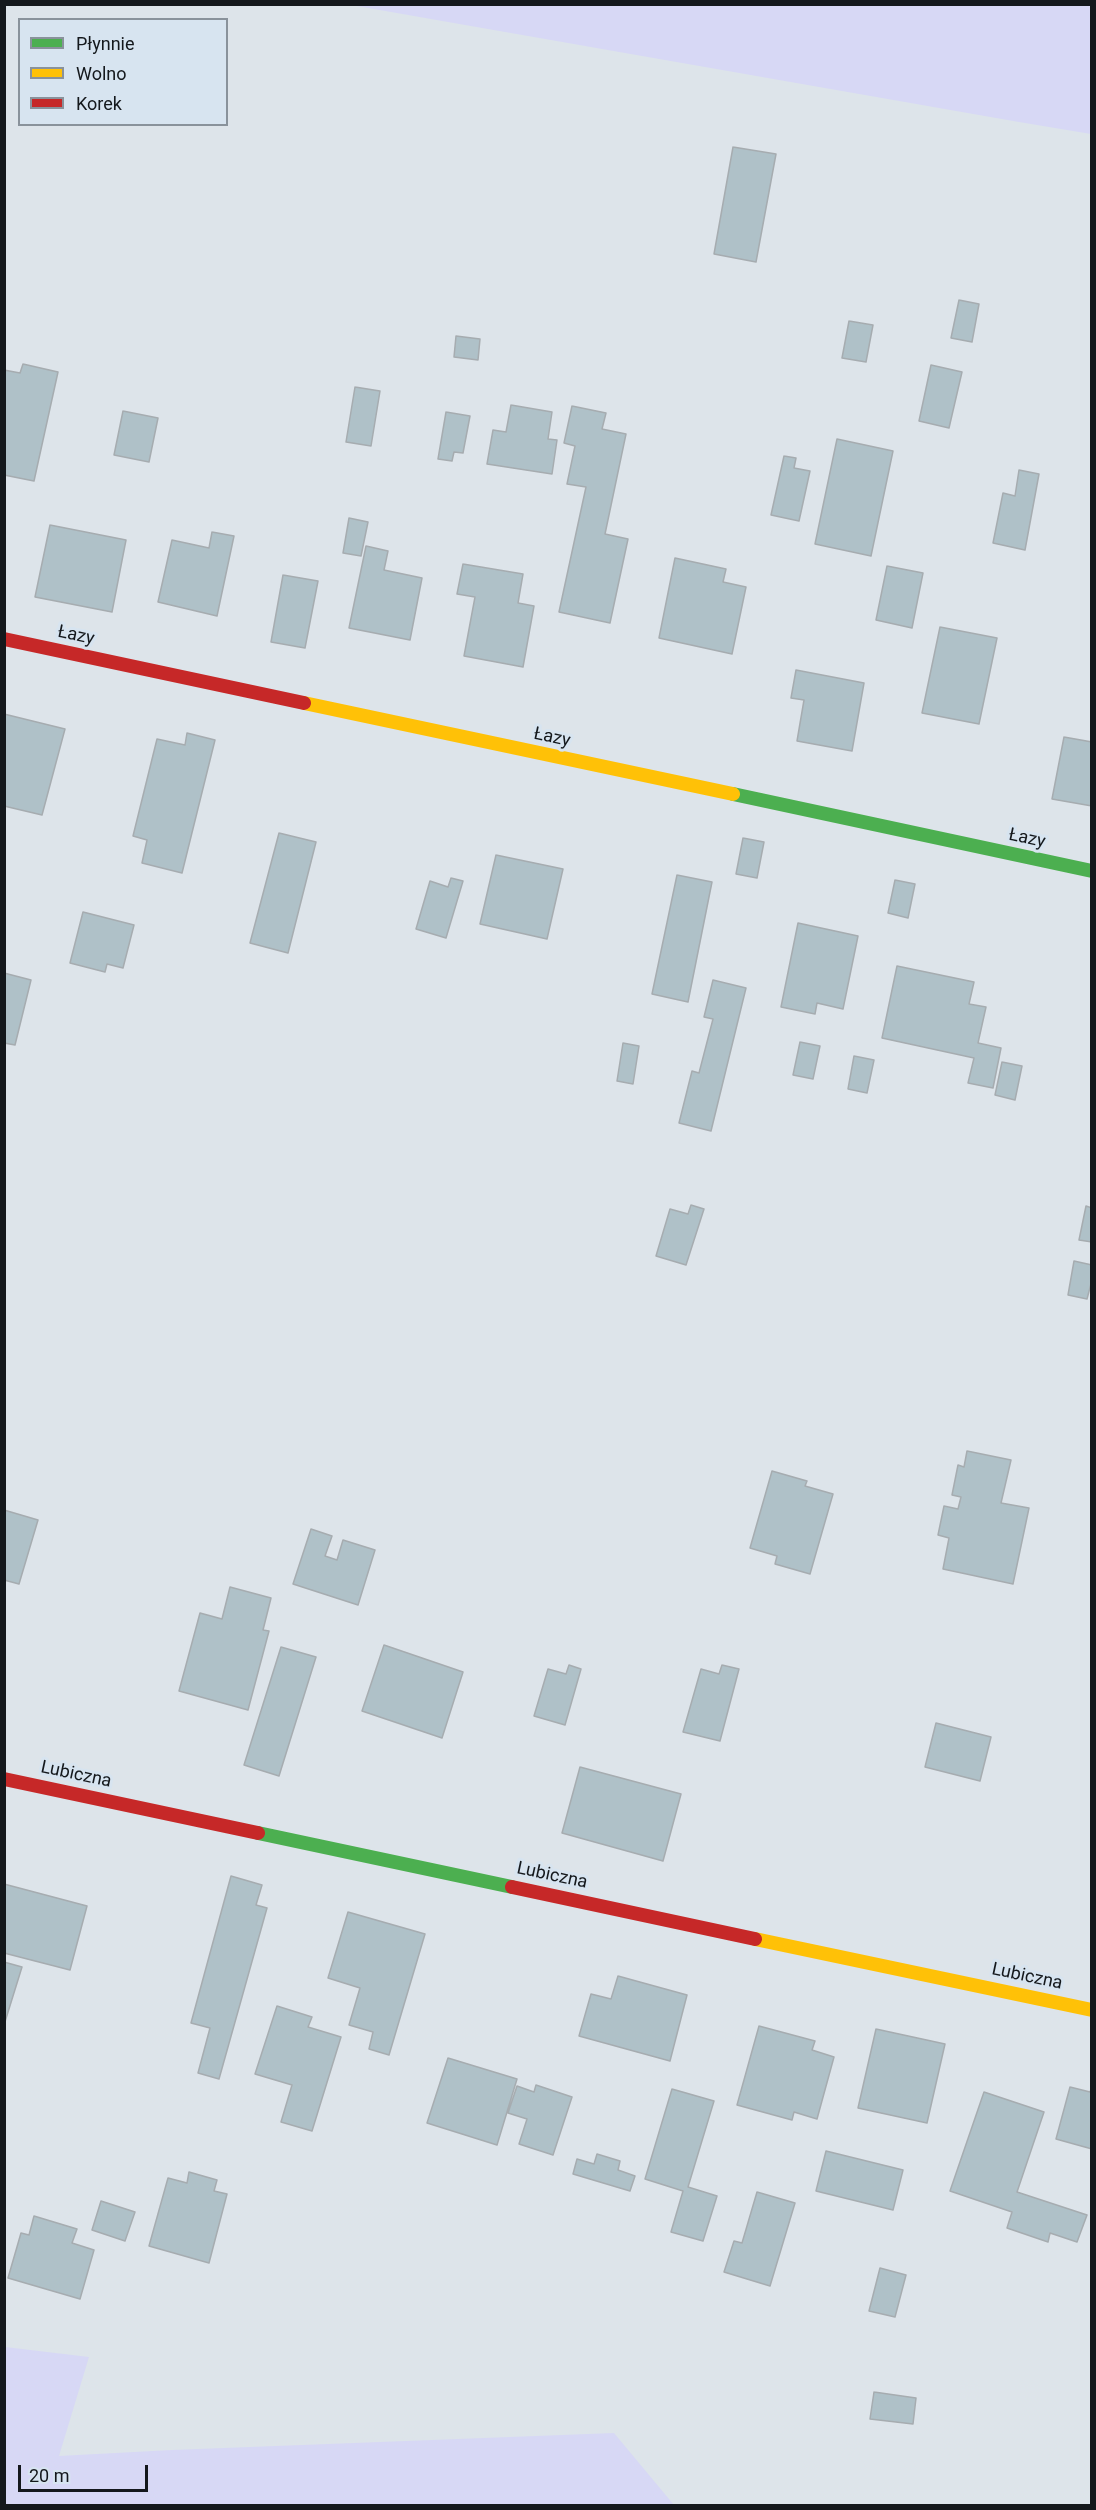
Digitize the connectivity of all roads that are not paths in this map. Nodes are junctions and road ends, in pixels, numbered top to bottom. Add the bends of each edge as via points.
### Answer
1 (4, 639) edge
2 (1092, 871) edge
3 (4, 1779) edge
4 (1092, 2010) edge

1 - 2 street, Łazy
3 - 4 street, Lubiczna

